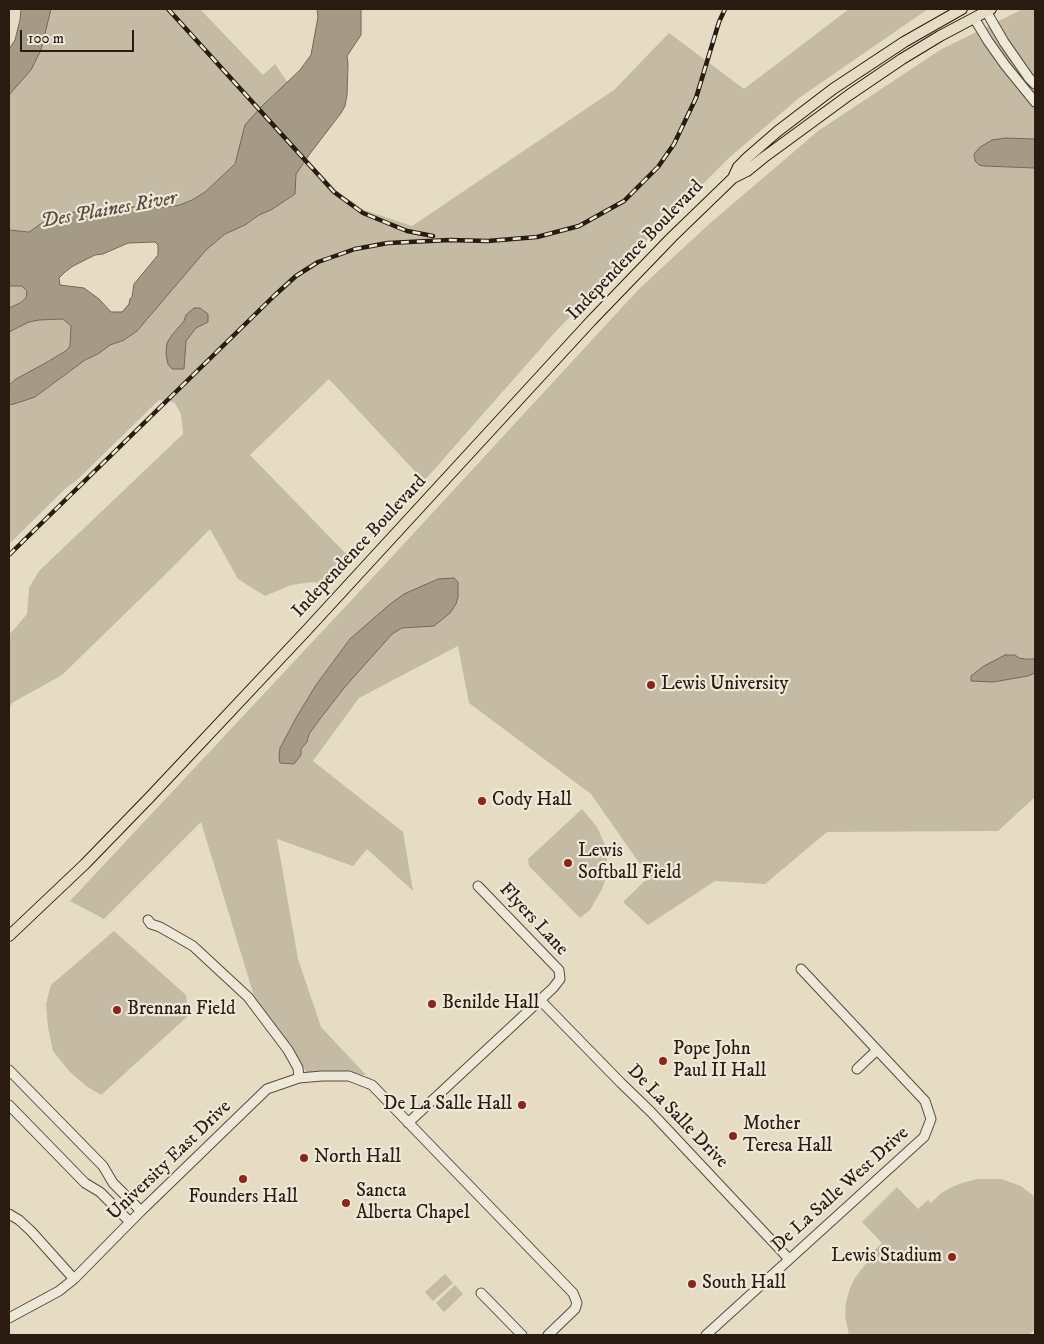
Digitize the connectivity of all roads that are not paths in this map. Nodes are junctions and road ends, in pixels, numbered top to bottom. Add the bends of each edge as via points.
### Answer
1 (962, 9) edge
2 (987, 10) edge
3 (971, 13) edge
4 (1035, 84) edge
5 (1035, 102) edge
6 (733, 178) junction
7 (478, 886) dead end
8 (148, 920) dead end
9 (9, 936) edge
10 (801, 969) dead end
11 (540, 1000) junction
12 (877, 1050) junction
13 (857, 1069) dead end
14 (9, 1070) edge
15 (300, 1078) junction
16 (9, 1105) edge
17 (408, 1123) junction
18 (142, 1211) junction
19 (9, 1214) edge
20 (130, 1222) junction
21 (789, 1259) junction
22 (74, 1279) junction
23 (481, 1293) dead end
24 (9, 1318) edge
25 (522, 1335) edge
26 (548, 1335) edge
27 (706, 1335) edge

1 - 6 main road, Independence Boulevard via 904,42 833,89 748,157
2 - 3 main road, Independence Boulevard
2 - 4 street via 1004,42
3 - 5 street via 1005,65
3 - 6 main road, Independence Boulevard
6 - 9 main road, Independence Boulevard via 591,321 176,771
7 - 11 street, Flyers Lane via 558,970 560,979
8 - 15 street via 193,946 248,997 288,1050
10 - 12 street, De La Salle West Drive
11 - 17 street
11 - 21 street, De La Salle Drive
12 - 13 street
12 - 21 street, De La Salle West Drive via 925,1101 931,1119 924,1137
14 - 18 street via 103,1166 113,1183
15 - 17 street, University East Drive via 349,1076 372,1085
15 - 18 street, University East Drive via 267,1089
16 - 20 street via 85,1182
17 - 26 street via 573,1293 577,1302 575,1309
18 - 20 street, University East Drive
19 - 22 street via 31,1231
20 - 22 street, University East Drive
21 - 27 street, De La Salle West Drive
22 - 24 street, University East Drive via 59,1291
23 - 25 street

